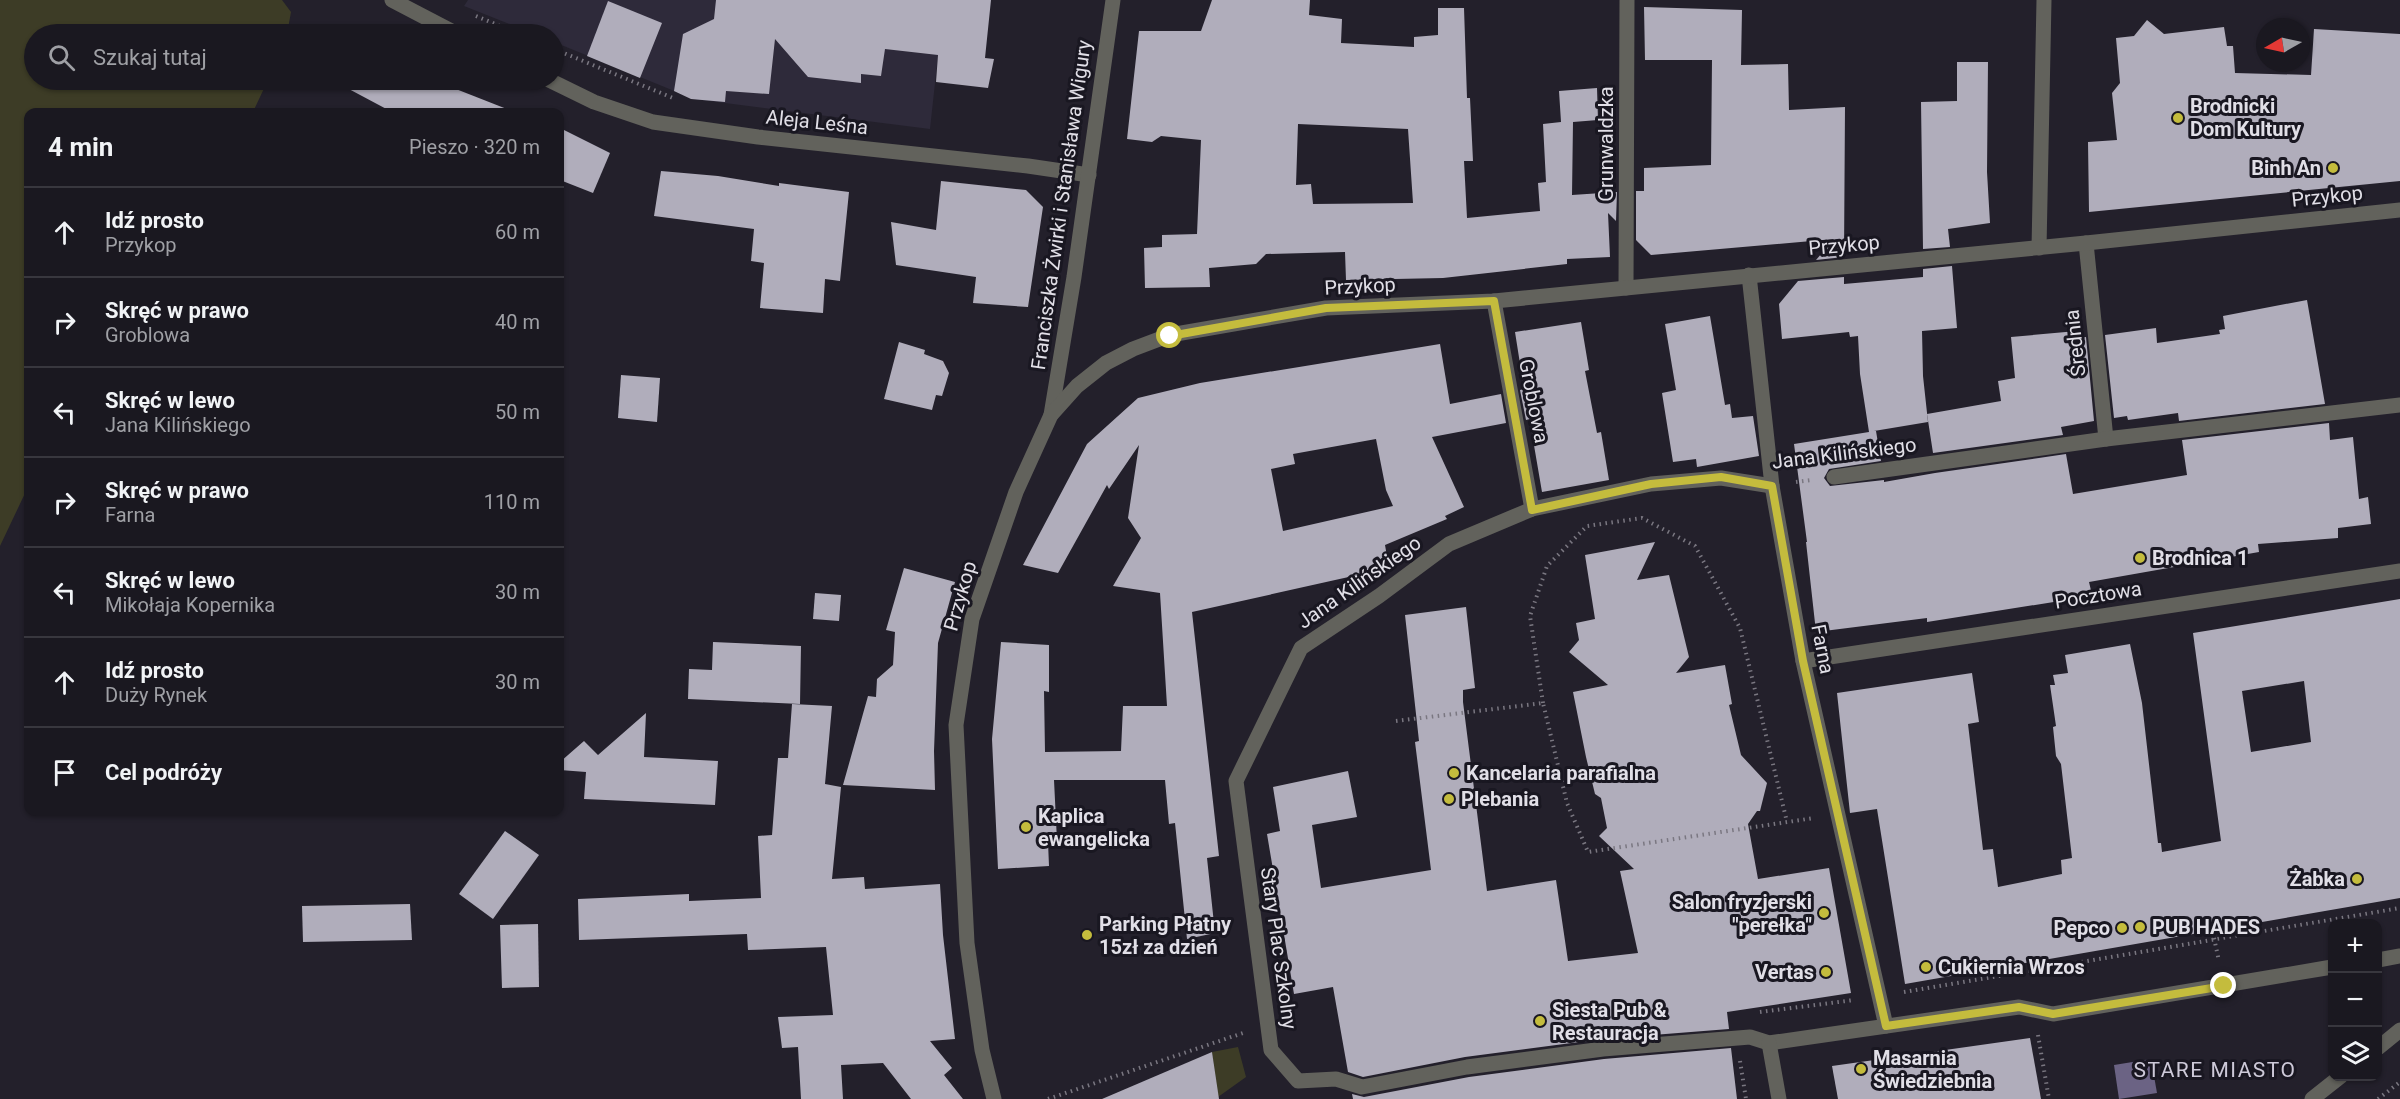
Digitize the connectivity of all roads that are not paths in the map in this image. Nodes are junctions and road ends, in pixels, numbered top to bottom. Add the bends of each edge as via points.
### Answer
1 (392, 0) edge
2 (1113, 0) edge
3 (1627, 0) edge
4 (2044, 0) edge
5 (438, 24) edge
6 (564, 87) edge
7 (1089, 175) junction
8 (2400, 210) edge
9 (2086, 243) junction
10 (2039, 248) junction
11 (1749, 274) junction
12 (1626, 288) junction
13 (1494, 301) junction
14 (2400, 405) edge
15 (1051, 416) junction
16 (2106, 439) junction
17 (1834, 477) road end
18 (1772, 486) junction
19 (1532, 510) junction
20 (2400, 571) edge
21 (1803, 661) junction
22 (1236, 781) joint
23 (2400, 956) edge
24 (2382, 959) edge
25 (2328, 969) edge
26 (1886, 1026) junction
27 (2400, 1030) edge
28 (1769, 1043) junction
29 (2382, 1045) edge
30 (2336, 1081) edge
31 (1364, 1093) edge
32 (994, 1099) edge
33 (1779, 1099) edge
34 (2312, 1099) edge

1 - 5 street
2 - 7 street, Franciszka Żwirki i Stanisława Wigury
3 - 12 street, Grunwaldzka
4 - 10 street
6 - 7 street, Aleja Leśna via 653,122
7 - 15 street, Franciszka Żwirki i Stanisława Wigury
8 - 9 street, Przykop
9 - 10 street, Przykop
9 - 16 street, Średnia
10 - 11 street, Przykop
11 - 12 street, Przykop
11 - 18 street, Farna
12 - 13 street, Przykop
13 - 15 street, Przykop via 1326,308 1170,336 1106,363 1077,386
13 - 19 street, Groblowa
14 - 16 street, Jana Kilińskiego
15 - 32 street, Przykop via 1016,492 972,619 956,725 967,943 982,1050
16 - 17 street, Jana Kilińskiego
18 - 19 street, Jana Kilińskiego via 1721,477 1651,484
18 - 21 street, Farna
19 - 22 street, Jana Kilińskiego via 1449,544 1301,648
20 - 21 street, Pocztowa
21 - 26 street, Farna
22 - 31 street, Stary Plac Szkolny via 1271,1050 1298,1082 1336,1079
23 - 24 street
25 - 26 street via 2053,1014 2019,1007
26 - 28 street
27 - 29 street
28 - 31 street via 1750,1037 1604,1049 1467,1067
28 - 33 street
30 - 34 street

